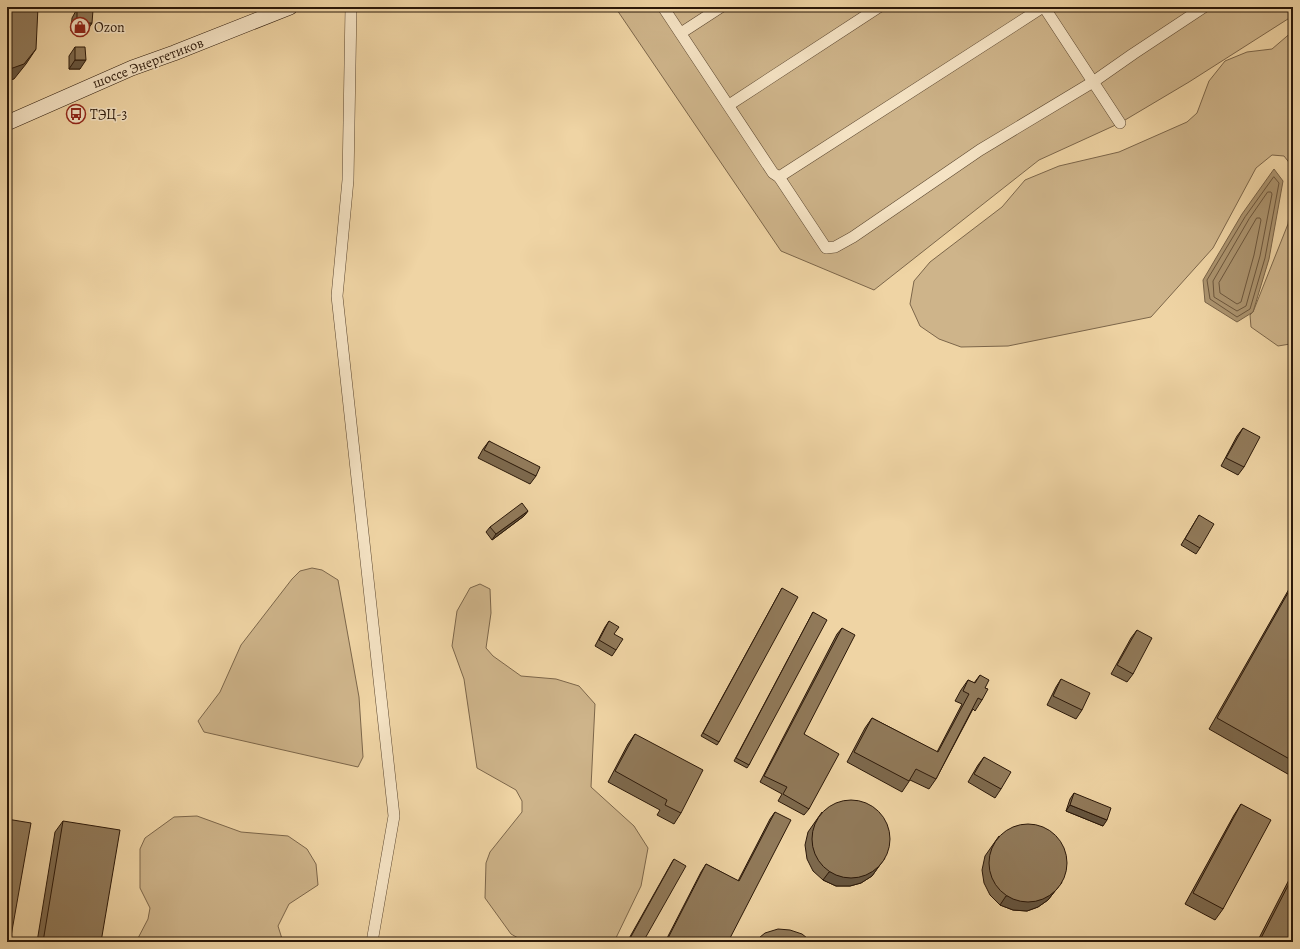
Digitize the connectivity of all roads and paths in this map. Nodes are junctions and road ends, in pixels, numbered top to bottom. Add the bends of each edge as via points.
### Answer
1 (290, 7) edge
2 (351, 7) edge
3 (663, 7) edge
4 (721, 7) edge
5 (879, 7) edge
6 (1043, 7) edge
7 (1204, 7) edge
8 (681, 33) junction
9 (1093, 82) junction
10 (729, 105) junction
11 (7, 123) edge
12 (1120, 123) dead end
13 (779, 178) junction
14 (372, 942) edge

1 - 11 main road, шоссе Энергетиков via 132,68
2 - 14 street via 348,180 337,296 394,816
3 - 8 street
4 - 8 street
5 - 10 street
6 - 9 street
6 - 13 street
7 - 9 street
8 - 10 street
9 - 12 street
9 - 13 street via 980,150 835,248 826,248
10 - 13 street via 773,173

